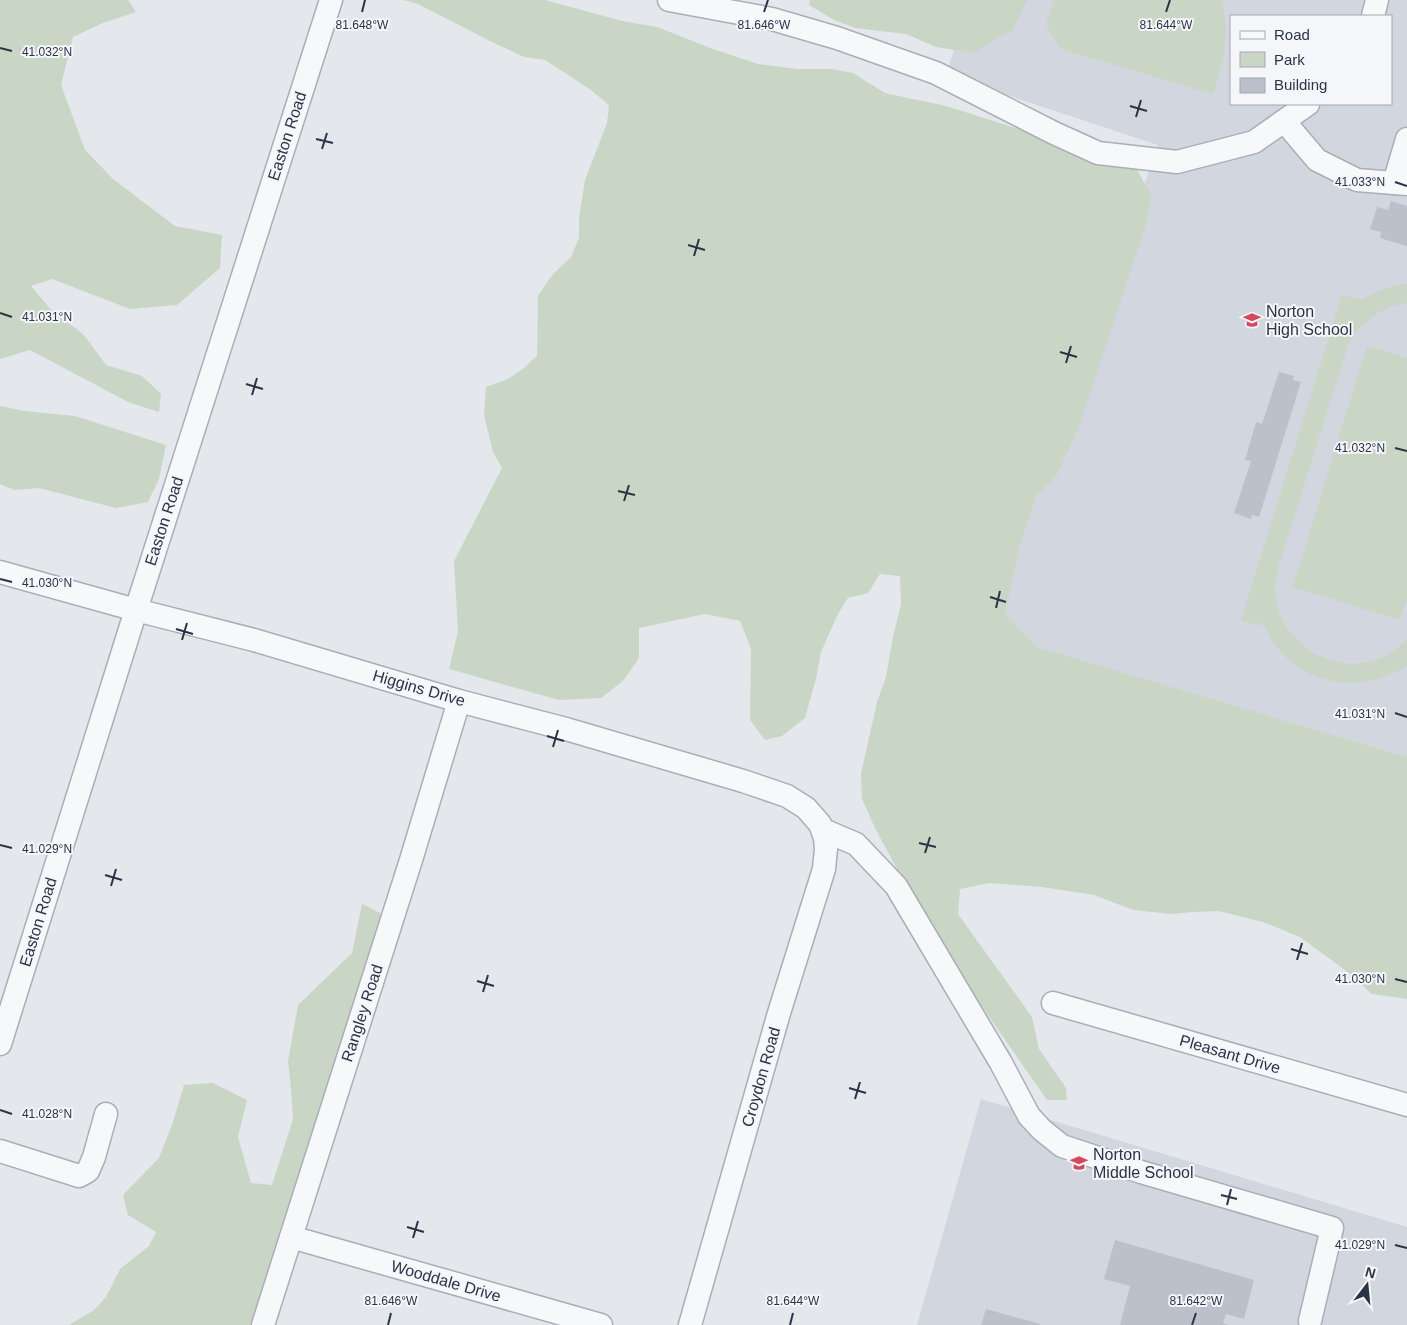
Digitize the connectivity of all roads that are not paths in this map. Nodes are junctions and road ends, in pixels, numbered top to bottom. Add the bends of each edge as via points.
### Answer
1 (331, 0) edge
2 (669, 0) edge
3 (1377, 0) edge
4 (1373, 15) edge
5 (1307, 105) edge
6 (1284, 121) junction
7 (1407, 140) edge
8 (1400, 183) edge
9 (0, 572) edge
10 (136, 610) junction
11 (460, 701) junction
12 (823, 830) junction
13 (1053, 1003) dead end
14 (0, 1044) edge
15 (1407, 1105) edge
16 (106, 1114) dead end
17 (0, 1151) edge
18 (291, 1237) junction
19 (1308, 1324) edge
20 (263, 1325) edge
21 (601, 1325) edge
22 (690, 1325) edge

1 - 10 street, Easton Road
2 - 6 street via 772,19 936,73 1098,153 1177,162 1254,142
3 - 4 street
5 - 6 street
6 - 8 street via 1317,160 1357,180
7 - 8 street
9 - 10 street, Higgins Drive
10 - 11 street, Higgins Drive via 254,640
10 - 14 street, Easton Road
11 - 12 street, Higgins Drive via 566,729 787,796 806,808
11 - 18 street, Rangley Road
12 - 19 street via 856,844 896,886 1001,1062 1029,1116 1055,1141 1141,1172 1332,1228
12 - 22 street, Croydon Road via 826,849 824,869 776,1022
13 - 15 street, Pleasant Drive
16 - 17 street via 88,1171 79,1176
18 - 20 street, Rangley Road
18 - 21 street, Wooddale Drive

